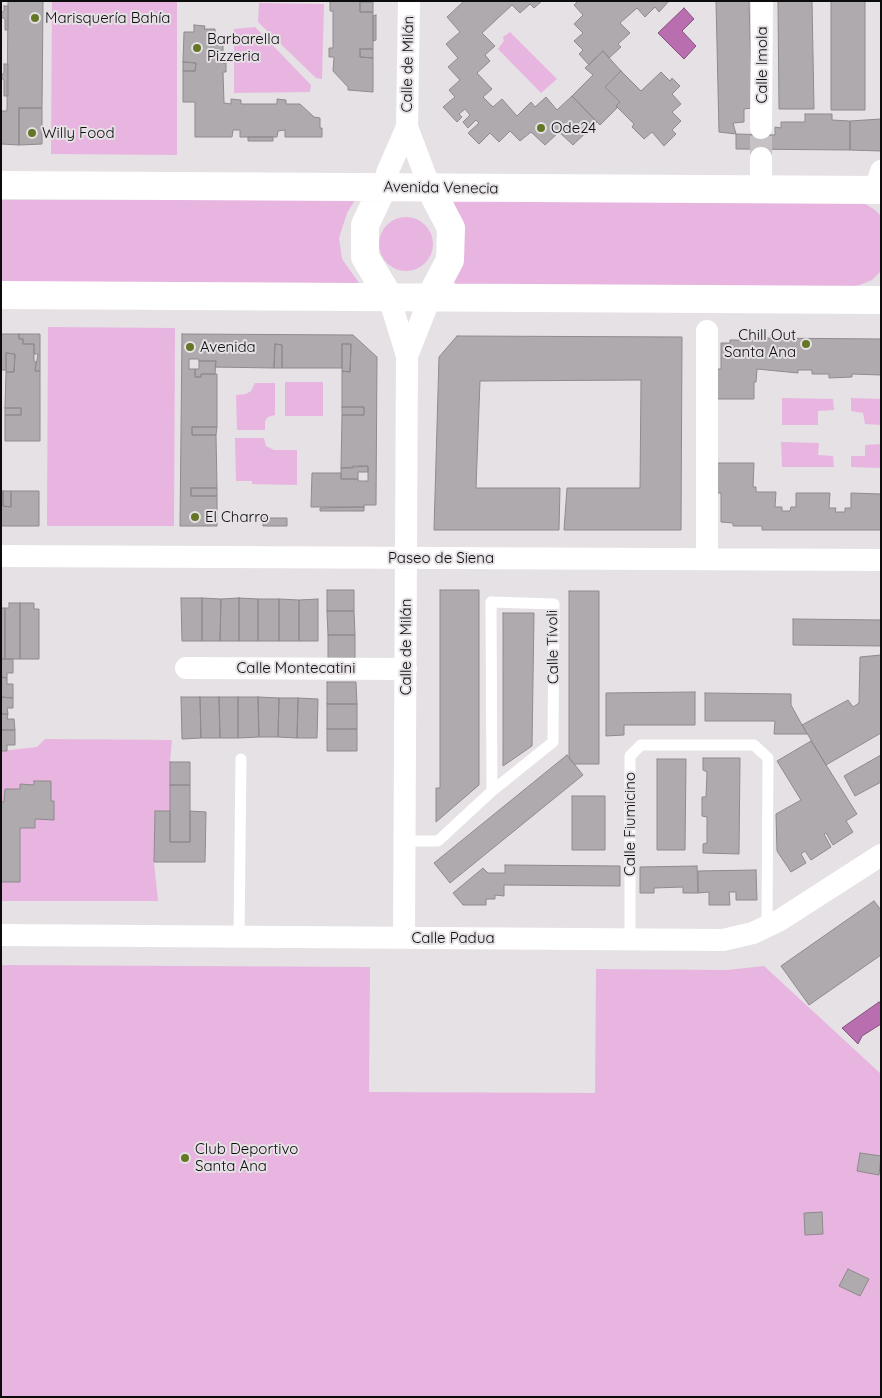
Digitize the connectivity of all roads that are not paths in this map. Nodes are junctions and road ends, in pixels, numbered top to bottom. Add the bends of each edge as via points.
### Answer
1 (409, 1) edge
2 (762, 1) edge
3 (407, 127) junction
4 (761, 128) tunnel mouth
5 (761, 158) tunnel mouth
6 (1, 186) edge
7 (383, 187) junction
8 (879, 187) edge
9 (430, 188) junction
10 (761, 190) junction
11 (1, 295) edge
12 (389, 297) junction
13 (430, 298) junction
14 (879, 299) edge
15 (707, 331) dead end
16 (407, 356) junction
17 (1, 556) edge
18 (406, 558) junction
19 (707, 559) junction
20 (881, 560) edge
21 (186, 668) dead end
22 (406, 669) junction
23 (241, 759) dead end
24 (492, 790) junction
25 (405, 841) junction
26 (879, 860) edge
27 (767, 928) junction
28 (1, 935) edge
29 (239, 937) junction
30 (404, 938) junction
31 (630, 939) junction

1 - 3 street, Calle de Milán
2 - 4 street, Calle Imola
3 - 7 street, Calle de Milán
3 - 9 street, Calle de Milán
5 - 10 street
6 - 7 street, Avenida Venecia
7 - 9 street, Avenida Venecia
7 - 12 street via 366,225 365,257
8 - 10 street, Avenida Venecia
9 - 10 street, Avenida Venecia
9 - 13 street via 451,228 450,260
11 - 12 street
12 - 13 street
12 - 16 street, Calle de Milán
13 - 14 street
13 - 16 street, Calle de Milán
15 - 19 street
16 - 18 street, Calle de Milán
17 - 18 street, Paseo de Siena
18 - 19 street, Paseo de Siena
18 - 22 street, Calle de Milán
19 - 20 street, Paseo de Siena
21 - 22 street, Calle Montecatini
22 - 25 street, Calle de Milán
23 - 29 lane
24 - 24 lane, Calle Tívoli via 491,602 554,604 553,742
24 - 25 lane, Calle Tívoli via 438,841
25 - 30 street, Calle de Milán
26 - 27 street, Calle Padua
27 - 31 street, Calle Padua via 723,940
27 - 31 lane, Calle Fiumicino via 768,758 754,745 641,745 630,756
28 - 29 street, Calle Padua
29 - 30 street, Calle Padua
30 - 31 street, Calle Padua

